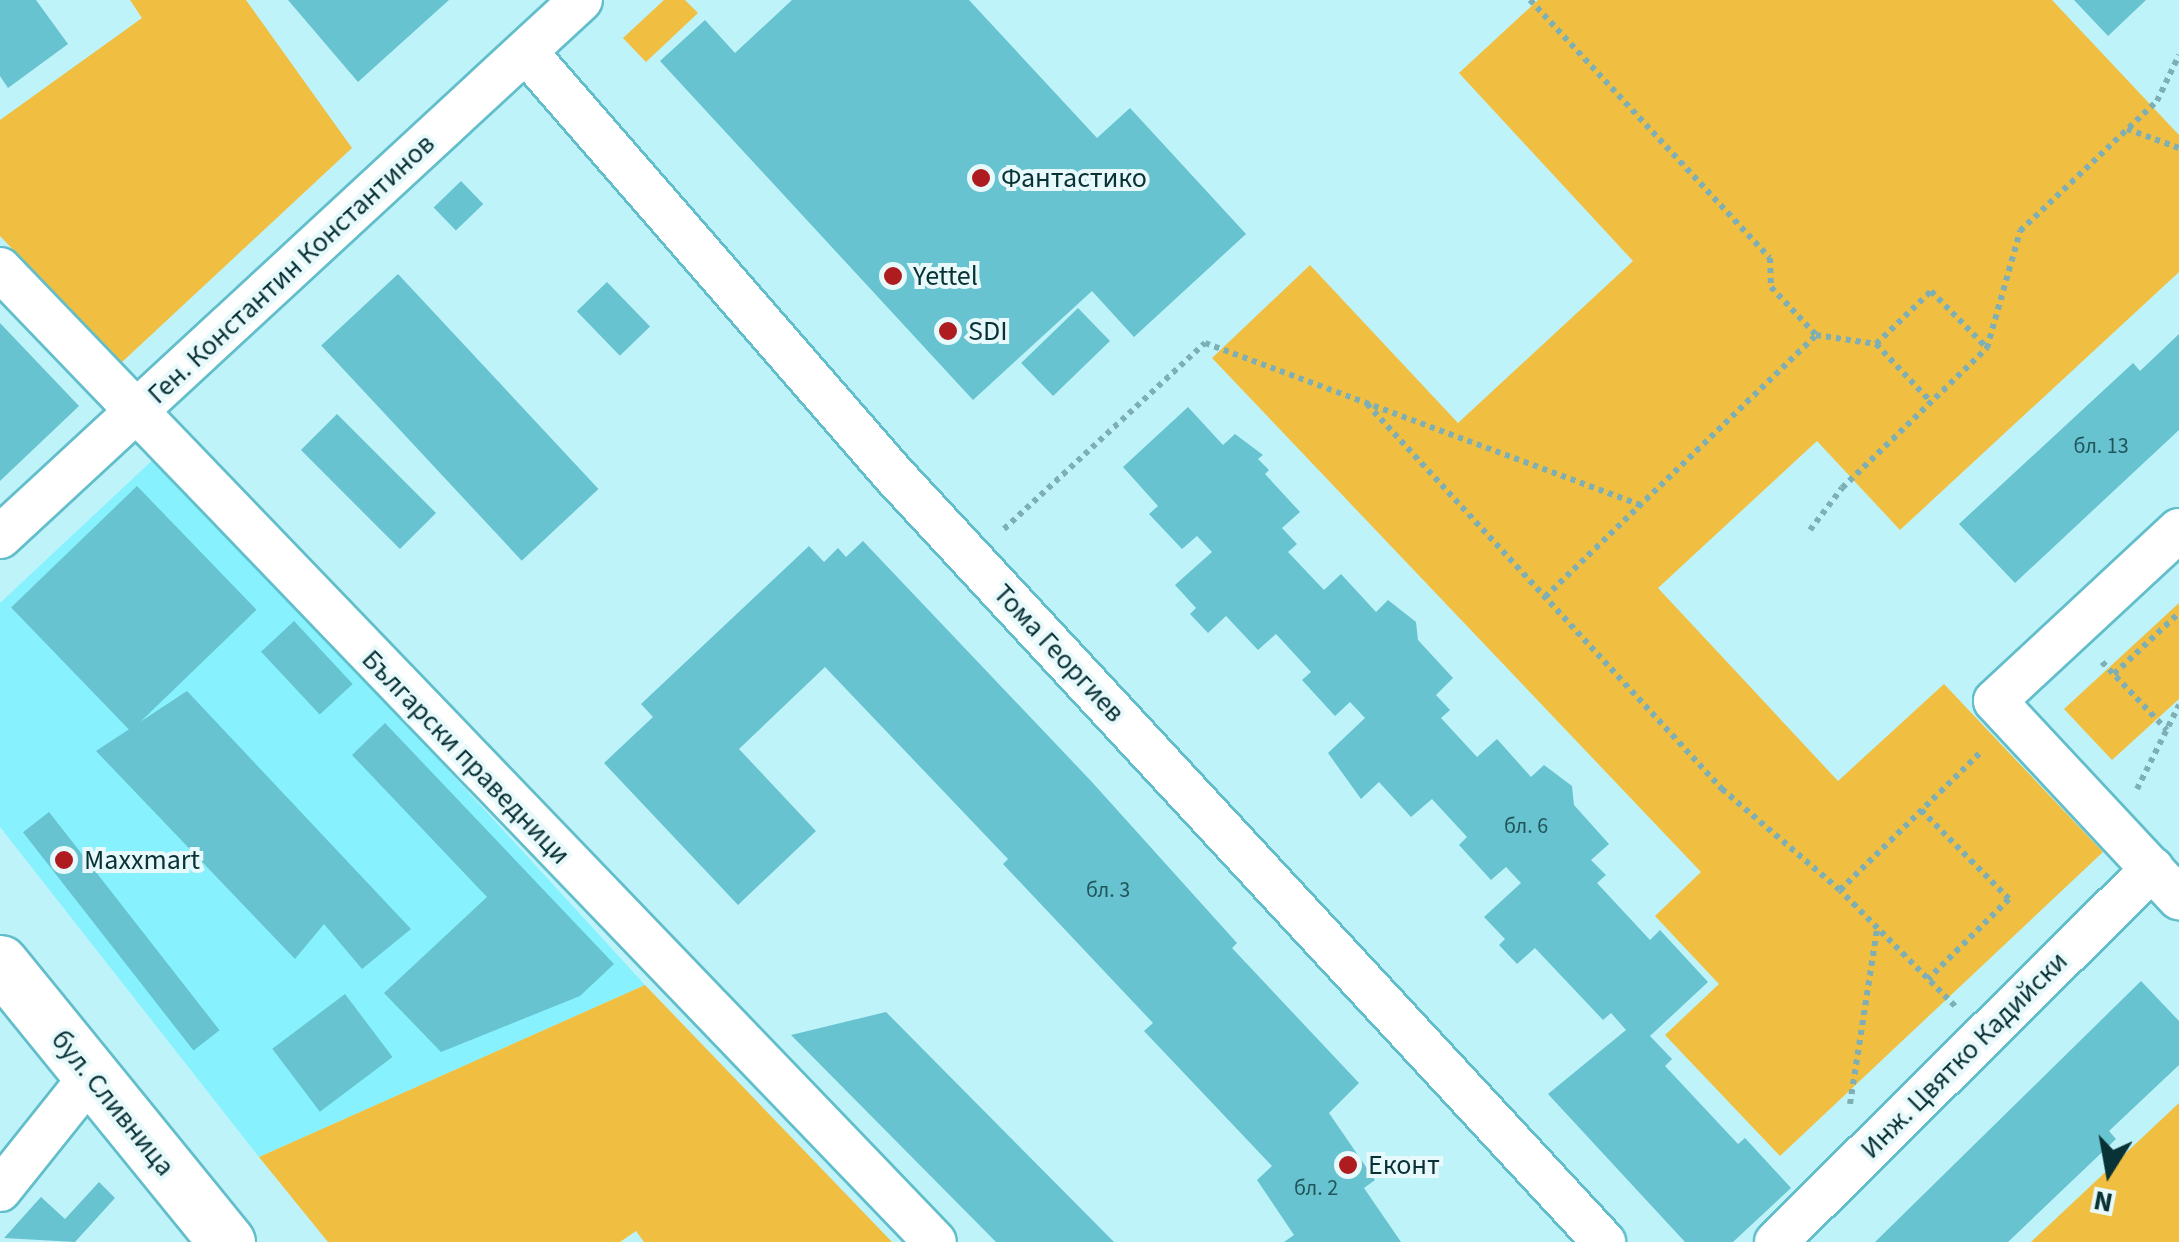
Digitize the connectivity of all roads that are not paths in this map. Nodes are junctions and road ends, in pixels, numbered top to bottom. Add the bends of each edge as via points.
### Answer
1 (581, 0) edge
2 (526, 52) junction
3 (0, 269) edge
4 (135, 414) junction
5 (2179, 530) edge
6 (0, 538) edge
7 (2166, 884) edge
8 (0, 963) edge
9 (91, 1076) junction
10 (0, 1190) edge
11 (227, 1242) edge
12 (935, 1242) edge
13 (1604, 1242) edge
14 (1776, 1242) edge

1 - 2 street, Ген. Константин Константинов
2 - 4 street, Ген. Константин Константинов
2 - 13 street, Тома Георгиев via 972,559
3 - 4 street, Български праведници
4 - 6 street, Ген. Константин Константинов
4 - 12 street, Български праведници
5 - 7 street via 2072,630 2004,711
7 - 14 street, Инж. Цвятко Кадийски via 1984,1036
8 - 9 main road, бул. Сливница
9 - 10 street
9 - 11 main road, бул. Сливница

